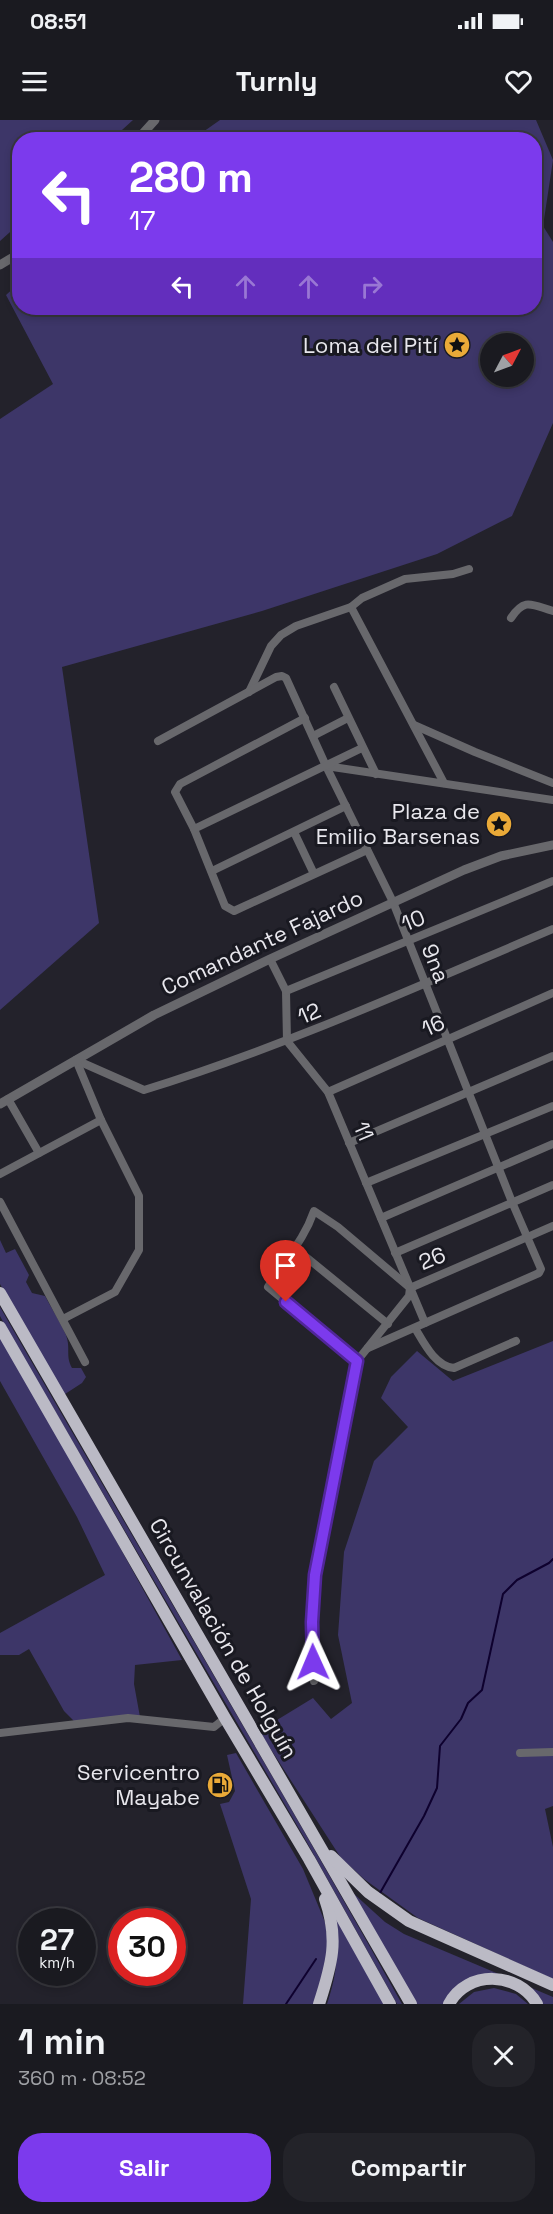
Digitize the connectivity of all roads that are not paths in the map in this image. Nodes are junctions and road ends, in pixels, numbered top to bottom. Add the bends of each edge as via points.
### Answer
1 (155, 120) edge
2 (144, 132) edge
3 (469, 569) dead end
4 (351, 607) junction
5 (553, 611) edge
6 (511, 618) dead end
7 (334, 687) dead end
8 (249, 692) junction
9 (304, 718) junction
10 (348, 718) junction
11 (414, 725) junction
12 (312, 736) junction
13 (158, 741) dead end
14 (362, 747) junction
15 (326, 766) junction
16 (376, 774) junction
17 (444, 783) junction
18 (553, 783) edge
19 (553, 800) edge
20 (346, 806) junction
21 (194, 829) junction
22 (294, 832) junction
23 (553, 845) edge
24 (368, 850) junction
25 (212, 871) junction
26 (314, 874) junction
27 (553, 881) edge
28 (393, 902) junction
29 (553, 929) edge
30 (408, 941) junction
31 (270, 959) junction
32 (424, 983) junction
33 (286, 991) junction
34 (553, 993) edge
35 (447, 1039) junction
36 (287, 1041) junction
37 (553, 1056) edge
38 (76, 1060) junction
39 (328, 1092) junction
40 (468, 1092) junction
41 (4, 1101) edge
42 (553, 1106) edge
43 (101, 1120) junction
44 (486, 1133) junction
45 (349, 1143) junction
46 (553, 1144) edge
47 (39, 1153) junction
48 (498, 1167) junction
49 (0, 1174) edge
50 (366, 1183) junction
51 (553, 1185) edge
52 (0, 1202) edge
53 (512, 1202) junction
54 (381, 1218) junction
55 (553, 1226) edge
56 (527, 1238) junction
57 (296, 1248) junction
58 (395, 1253) junction
59 (410, 1287) junction
60 (0, 1293) edge
61 (63, 1319) junction
62 (425, 1323) junction
63 (388, 1324) junction
64 (0, 1327) edge
65 (415, 1328) junction
66 (516, 1341) dead end
67 (368, 1348) junction
68 (357, 1361) junction
69 (85, 1362) dead end
70 (314, 1681) dead end
71 (225, 1718) junction
72 (0, 1733) edge
73 (553, 1752) edge
74 (520, 1753) dead end
75 (321, 1846) junction
76 (309, 1859) junction
77 (553, 1985) edge
78 (319, 2004) edge
79 (390, 2004) edge
80 (411, 2004) edge
81 (449, 2004) edge
82 (537, 2004) edge

1 - 2 street
3 - 4 street via 405,579
4 - 8 street via 281,635 263,659
4 - 11 street
5 - 6 street via 527,603 519,606
7 - 10 street
8 - 9 street, 9na via 282,676
8 - 13 street
9 - 12 street, 9na
9 - 21 street via 180,784 175,792
10 - 12 street
10 - 14 street
11 - 17 street
11 - 18 street
12 - 15 street, 9na
14 - 15 street
14 - 16 street
15 - 16 street
15 - 20 street, 9na
15 - 21 street
16 - 17 street
17 - 19 street
20 - 22 street
20 - 24 street, 9na
21 - 25 street
22 - 25 street
22 - 26 street
23 - 28 street, Comandante Fajardo via 501,856
24 - 26 street
24 - 28 street, 9na
25 - 26 street via 225,906 234,911
27 - 30 street, 10
28 - 30 street, 9na
28 - 31 street, Comandante Fajardo
29 - 32 street, 12
30 - 32 street, 9na
30 - 33 street, 10
31 - 33 street
31 - 38 street, Comandante Fajardo via 154,1015
32 - 35 street, 9na
32 - 36 street, 12
33 - 36 street
34 - 35 street, 16
35 - 39 street, 16
35 - 40 street, 9na
36 - 38 street, 12 via 144,1090
36 - 39 street, 11
37 - 40 street
38 - 41 street, Comandante Fajardo
38 - 43 street
39 - 45 street, 11
40 - 44 street, 9na
40 - 45 street
41 - 47 street
42 - 44 street
43 - 47 street
43 - 61 street via 140,1196 139,1250 115,1292
44 - 48 street, 9na
44 - 50 street
45 - 50 street, 11
46 - 48 street
47 - 49 street
48 - 53 street, 9na
48 - 54 street
50 - 54 street, 11
51 - 53 street
52 - 61 street
53 - 56 street, 9na
53 - 58 street
54 - 58 street, 11
55 - 56 street, 26
56 - 59 street, 26
56 - 62 street, 9na via 540,1272
57 - 59 street via 314,1212
57 - 63 street
57 - 68 street via 268,1287
58 - 59 street, 11
59 - 62 street, 11
59 - 63 street, 26 via 409,1296
60 - 75 highway, Circunvalación de Holguín
61 - 69 street
62 - 65 street
63 - 67 street, 26
64 - 71 highway, Circunvalación de Holguín
65 - 66 street via 429,1352 454,1368
65 - 67 street
67 - 68 street, 26
68 - 70 street via 315,1575
71 - 72 street via 214,1727 128,1719
71 - 76 highway, Circunvalación de Holguín
73 - 74 street
75 - 77 highway via 368,1892 410,1921
75 - 80 highway, Circunvalación de Holguín
76 - 78 highway via 333,1925 329,1974
76 - 79 highway, Circunvalación de Holguín
81 - 82 highway via 461,1989 491,1978 521,1987

